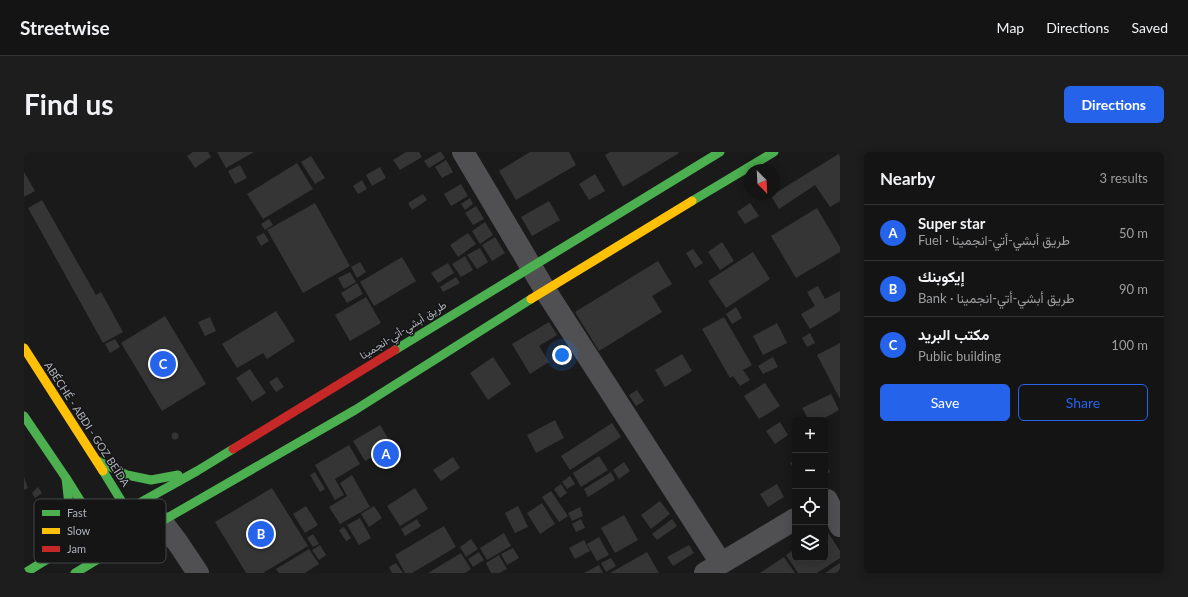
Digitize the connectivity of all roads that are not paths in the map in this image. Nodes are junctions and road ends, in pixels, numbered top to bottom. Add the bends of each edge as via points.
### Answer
1 (463, 152) edge
2 (720, 152) edge
3 (774, 152) edge
4 (532, 266) junction
5 (546, 290) junction
6 (24, 348) edge
7 (24, 416) edge
8 (96, 460) junction
9 (197, 471) junction
10 (66, 478) junction
11 (831, 498) edge
12 (68, 499) edge
13 (80, 499) edge
14 (120, 499) edge
15 (147, 499) edge
16 (166, 520) edge
17 (792, 521) edge
18 (840, 526) edge
19 (166, 528) edge
20 (41, 563) edge
21 (92, 563) edge
22 (713, 568) edge
23 (25, 573) edge
24 (75, 573) edge
25 (198, 573) edge

1 - 4 street
2 - 4 main road, طريق أبشي-أتي-انجمينا
3 - 5 main road
4 - 5 street
4 - 9 main road, طريق أبشي-أتي-انجمينا
5 - 16 main road via 355,410
5 - 22 street
6 - 8 main road, ABÉCHÉ - ABDI - GOZ BEÏDA
7 - 10 main road
8 - 9 main road via 127,475 151,480
8 - 14 main road, ABÉCHÉ - ABDI - GOZ BEÏDA
9 - 15 main road, طريق أبشي-أتي-انجمينا
10 - 12 main road
10 - 13 main road
11 - 18 street
17 - 22 street
19 - 25 street
20 - 23 main road, طريق أبشي-أتي-انجمينا
21 - 24 main road

